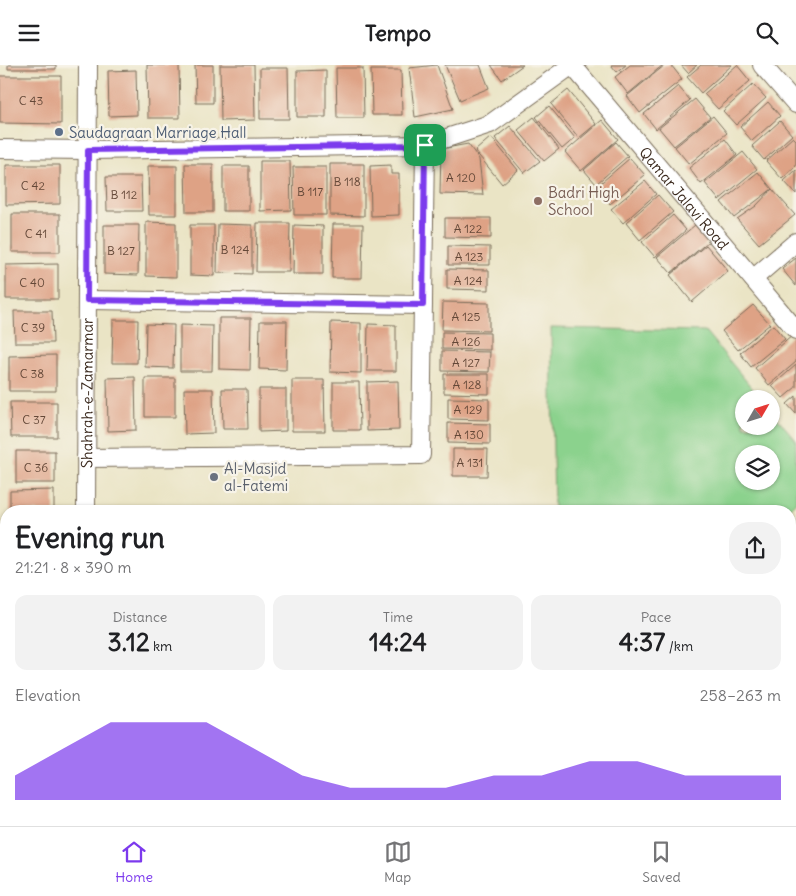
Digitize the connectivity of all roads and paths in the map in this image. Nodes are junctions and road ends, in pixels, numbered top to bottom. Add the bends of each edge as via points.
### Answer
1 (88, 65) edge
2 (572, 65) edge
3 (762, 65) edge
4 (796, 105) edge
5 (425, 145) junction
6 (0, 149) edge
7 (88, 150) junction
8 (796, 242) edge
9 (753, 279) junction
10 (87, 300) junction
11 (423, 305) junction
12 (796, 330) edge
13 (86, 458) junction
14 (86, 505) edge

1 - 7 street, Shahrah-e-Zamarmar
2 - 5 street via 490,124
2 - 9 street, Qamar Jalavi Road
3 - 4 street
5 - 7 street
5 - 11 street
6 - 7 street
7 - 10 street, Shahrah-e-Zamarmar
8 - 9 street
9 - 12 street, Qamar Jalavi Road
10 - 11 street
10 - 13 street, Shahrah-e-Zamarmar
11 - 13 street via 421,455
13 - 14 street, Shahrah-e-Zamarmar

